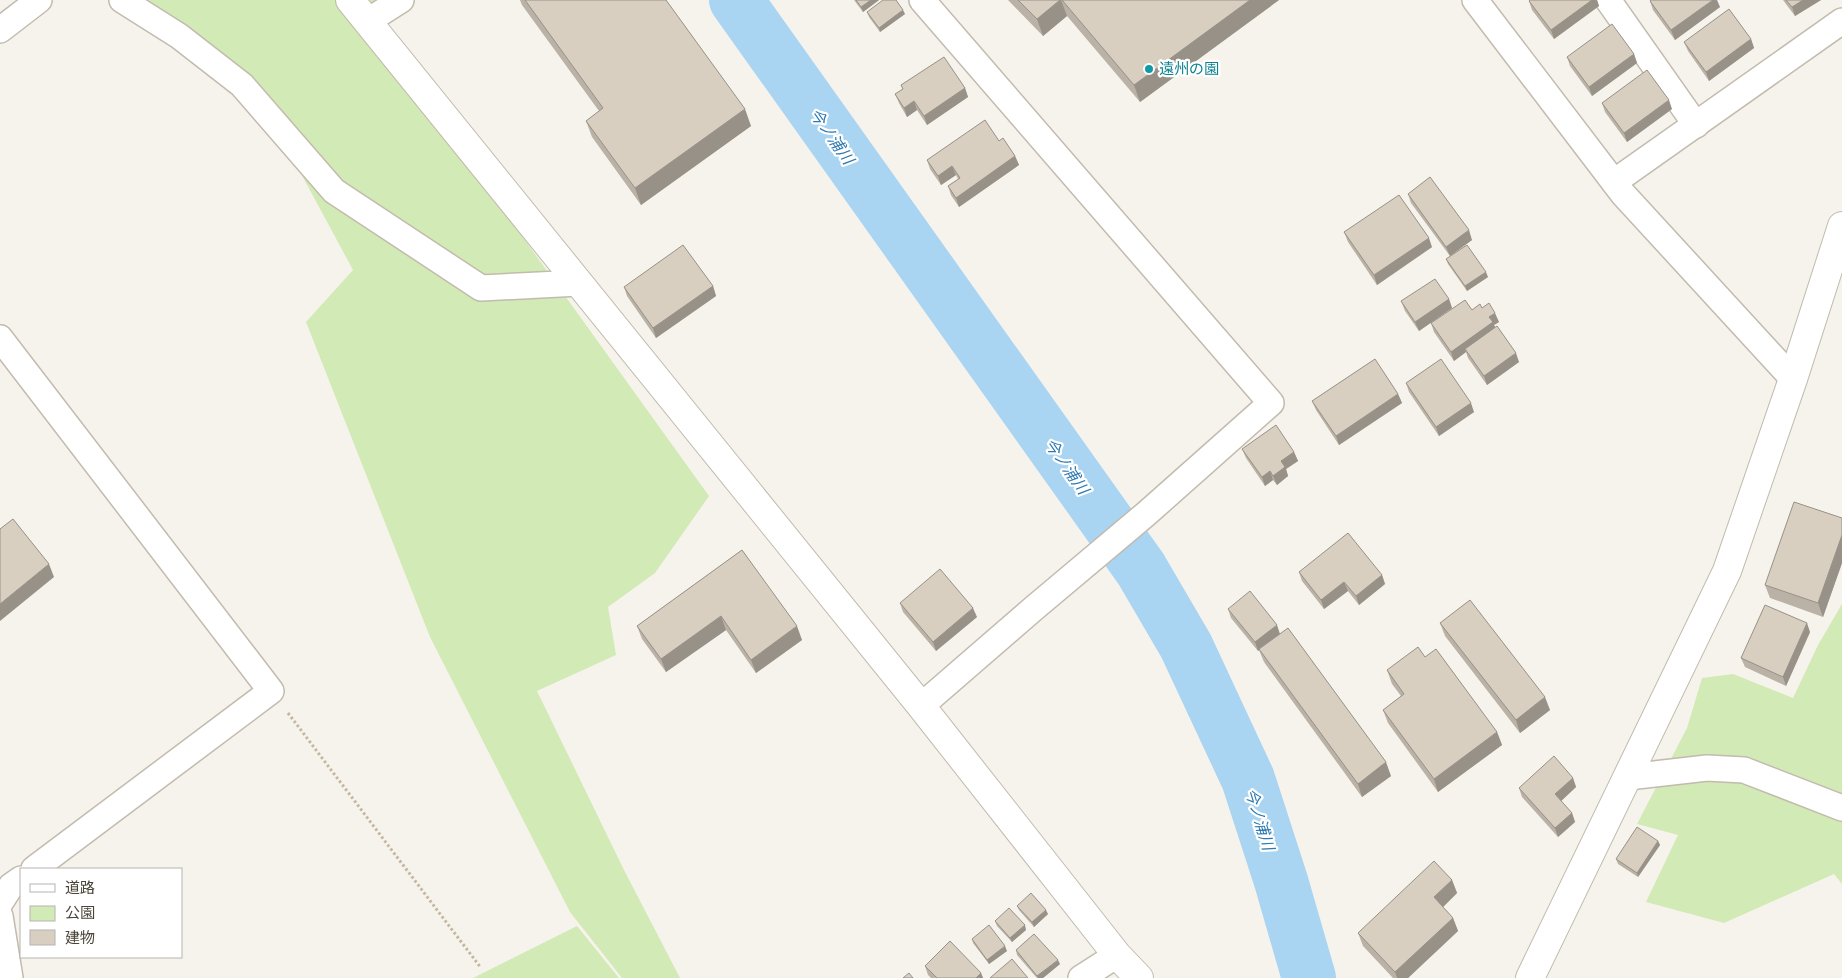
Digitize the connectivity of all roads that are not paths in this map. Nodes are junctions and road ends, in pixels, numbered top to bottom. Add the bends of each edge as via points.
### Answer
1 (39, 0) edge
2 (122, 0) edge
3 (350, 0) edge
4 (401, 0) edge
5 (922, 0) edge
6 (1475, 0) edge
7 (1608, 0) edge
8 (368, 21) junction
9 (1842, 21) edge
10 (0, 30) edge
11 (1696, 126) junction
12 (1614, 182) junction
13 (1842, 226) edge
14 (579, 283) junction
15 (0, 338) edge
16 (1793, 379) junction
17 (921, 706) junction
18 (1628, 777) junction
19 (1842, 808) edge
20 (35, 868) edge
21 (20, 880) edge
22 (0, 904) edge
23 (0, 916) edge
24 (1117, 955) junction
25 (10, 978) edge
26 (1081, 978) edge
27 (1139, 978) edge
28 (1530, 978) edge

1 - 10 street
2 - 14 street via 179,36 242,86 334,191 481,288
3 - 8 street
4 - 8 street
5 - 17 street via 1270,403 1146,514
6 - 12 street
7 - 11 street
8 - 14 street
9 - 11 street
11 - 12 street
12 - 16 street
13 - 16 street
14 - 17 street
15 - 20 street via 270,691
16 - 18 street via 1727,571
17 - 24 street
18 - 19 street via 1707,768 1744,770
18 - 28 street
21 - 22 street
23 - 25 street
24 - 26 street
24 - 27 street

